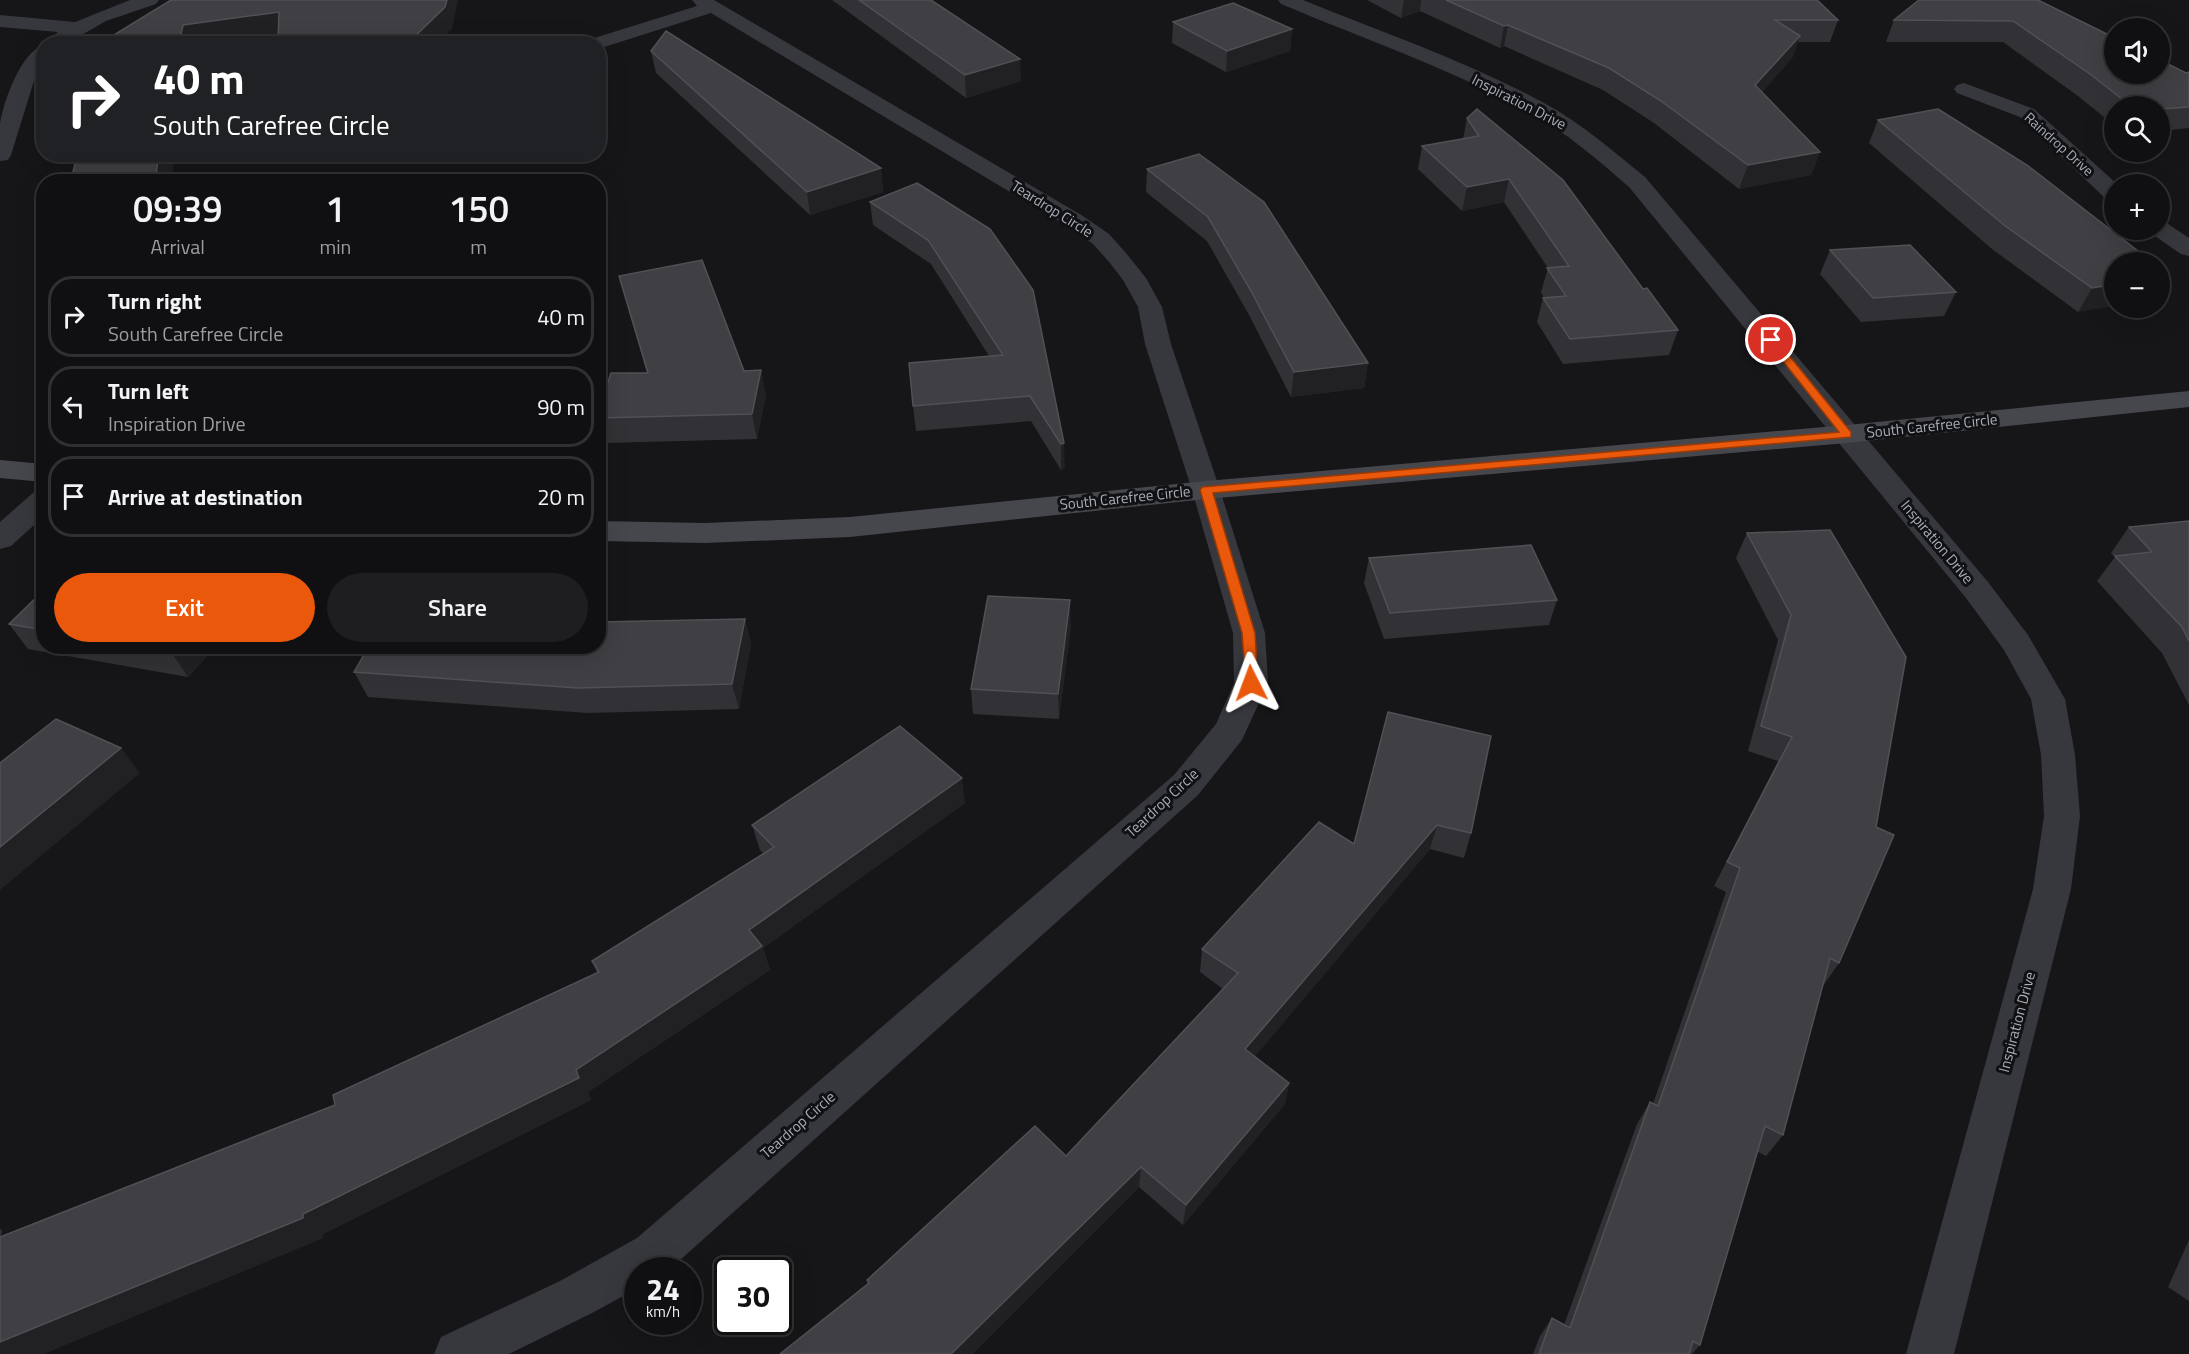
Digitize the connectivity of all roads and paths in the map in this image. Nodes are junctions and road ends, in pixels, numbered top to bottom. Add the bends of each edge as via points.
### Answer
1 (150, 0) edge
2 (1287, 0) edge
3 (706, 3) edge
4 (0, 21) edge
5 (76, 28) junction
6 (64, 36) edge
7 (606, 40) edge
8 (36, 59) edge
9 (1964, 89) dead end
10 (0, 155) edge
11 (2104, 185) edge
12 (2170, 236) edge
13 (2189, 249) edge
14 (2189, 399) edge
15 (1847, 434) junction
16 (0, 469) edge
17 (36, 472) edge
18 (1206, 490) junction
19 (36, 505) edge
20 (606, 531) edge
21 (0, 539) edge
22 (458, 1354) edge
23 (1930, 1354) edge

1 - 5 street
2 - 15 street, Inspiration Drive via 1464,73 1539,109 1590,142 1658,205
3 - 7 street, Teardrop Circle
3 - 18 street, Teardrop Circle via 1101,239 1134,278 1150,308
4 - 5 street
5 - 6 street
8 - 10 street via 29,66
9 - 11 street, Raindrop Drive via 2027,113
12 - 13 street
14 - 15 main road, South Carefree Circle
15 - 18 main road, South Carefree Circle
15 - 23 street, Inspiration Drive via 2017,643 2048,699 2058,755 2062,816 2052,889
16 - 17 main road
18 - 20 main road, South Carefree Circle via 850,527 705,533
18 - 22 street, Teardrop Circle via 1249,633 1251,683 1230,731 1186,784 653,1254 576,1297
19 - 21 street

